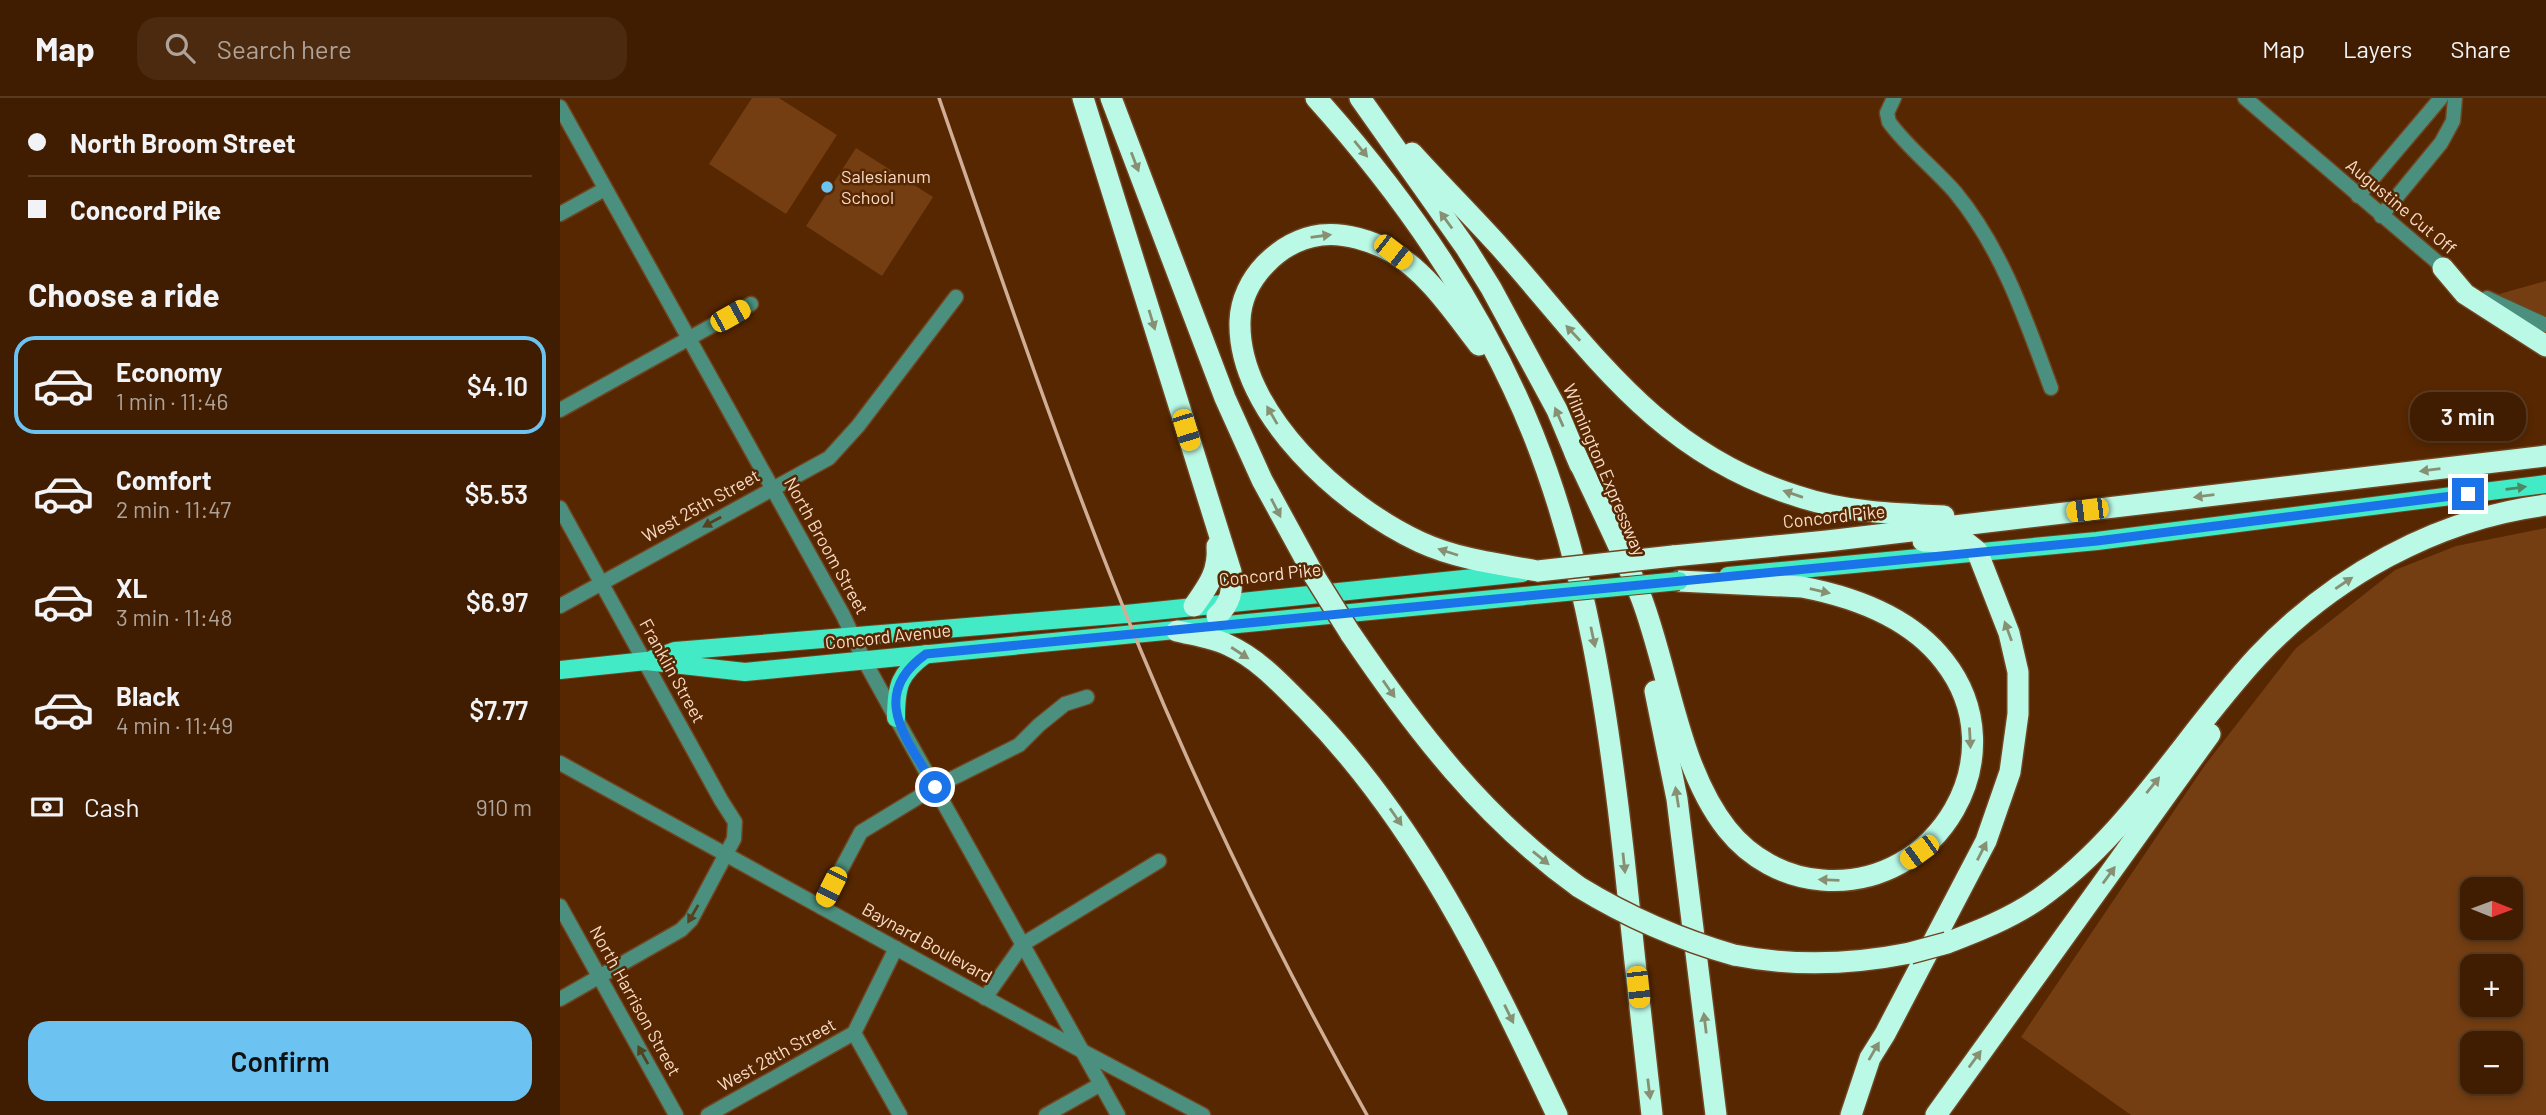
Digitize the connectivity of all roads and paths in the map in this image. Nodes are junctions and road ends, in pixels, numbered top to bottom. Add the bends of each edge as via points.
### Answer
1 (1083, 98) edge
2 (1111, 98) edge
3 (1316, 98) edge
4 (1894, 98) edge
5 (2245, 98) edge
6 (2441, 98) edge
7 (2455, 98) edge
8 (1362, 100) edge
9 (560, 107) edge
10 (605, 189) junction
11 (2358, 197) junction
12 (560, 214) edge
13 (2382, 216) junction
14 (2443, 268) junction
15 (956, 297) dead end
16 (751, 304) dead end
17 (2546, 325) edge
18 (688, 339) junction
19 (2546, 346) edge
20 (2051, 388) dead end
21 (560, 410) edge
22 (1575, 453) junction
23 (2546, 456) edge
24 (2546, 484) edge
25 (772, 489) junction
26 (2546, 505) edge
27 (560, 508) edge
28 (1211, 509) junction
29 (2006, 519) junction
30 (1566, 530) junction
31 (1827, 541) junction
32 (1977, 551) junction
33 (1538, 571) junction
34 (1679, 581) junction
35 (602, 583) junction
36 (560, 606) edge
37 (1194, 606) junction
38 (1222, 609) junction
39 (1125, 614) joint
40 (2291, 626) junction
41 (1177, 631) junction
42 (853, 635) junction
43 (926, 654) junction
44 (864, 660) junction
45 (646, 662) junction
46 (560, 670) edge
47 (1087, 697) dead end
48 (896, 718) junction
49 (560, 763) edge
50 (935, 787) junction
51 (726, 854) junction
52 (1159, 861) dead end
53 (560, 906) edge
54 (821, 907) junction
55 (1023, 944) junction
56 (897, 948) junction
57 (600, 977) junction
58 (985, 998) junction
59 (560, 999) edge
60 (855, 1033) junction
61 (1084, 1052) junction
62 (1101, 1084) junction
63 (676, 1115) edge
64 (708, 1115) edge
65 (900, 1115) edge
66 (1046, 1115) edge
67 (1118, 1115) edge
68 (1203, 1115) edge
69 (1557, 1115) edge
70 (1652, 1115) edge
71 (1716, 1115) edge
72 (1851, 1115) edge
73 (1936, 1115) edge

1 -> 28 highway
2 -> 40 highway, bridge via 1225,398 1262,480 1350,633 1405,713 1461,782 1527,846 1579,887 1622,913 1700,946 1734,955 1831,965 1947,943 2010,916 2063,880 2121,823 2235,681
3 -> 30 highway via 1383,177 1468,303 1532,433
4 - 20 street via 1889,122 1955,192 1980,229 2018,299
5 - 11 street, Augustine Cut Off
6 - 11 street
7 - 13 street via 2453,121 2441,143
22 -> 8 highway, Wilmington Expressway via 1491,288
29 -> 8 highway via 1903,515 1832,505 1732,470 1678,437 1618,383 1500,247
9 - 10 street, North Broom Street
10 - 12 street
10 - 18 street, North Broom Street
11 - 13 street, Augustine Cut Off
13 - 14 street, Augustine Cut Off
14 - 17 street, Augustine Cut Off via 2485,298
14 - 19 highway via 2465,294
15 - 25 street, West 25th Street via 843,445 829,458
16 - 18 street
18 - 21 street
18 - 25 street, North Broom Street
34 -> 22 highway via 1822,591 1896,620 1933,648 1961,688 1971,746 1959,802 1930,843 1880,873 1826,880 1775,868 1728,831 1704,791 1641,598
71 -> 22 highway, Wilmington Expressway via 1667,743 1632,604
23 -> 29 highway, Concord Pike
32 -> 24 main road via 2182,531
25 -> 35 street, West 25th Street
25 - 42 street, North Broom Street
40 -> 26 highway via 2336,589 2403,548 2465,523
27 - 35 street, Franklin Street
28 - 37 highway via 1218,559 1212,582
28 - 38 highway via 1231,572 1231,594
29 - 31 highway, Concord Pike
33 -> 30 highway via 1421,543 1350,501 1308,462 1275,422 1243,349 1240,319 1251,283 1273,256 1319,235 1335,234 1393,252 1413,268 1479,345
30 -> 70 highway via 1605,705
31 - 32 highway via 1957,541 1973,545
31 - 33 highway, Concord Pike, bridge
32 - 34 main road
72 -> 32 highway via 1870,1058 1986,841 2010,772 2018,672 2009,634
33 - 38 main road, Concord Pike
34 - 41 main road, bridge
35 - 36 street, West 25th Street
35 - 45 street, Franklin Street
37 - 38 main road, Concord Pike
37 - 39 main road, Concord Pike
38 - 44 main road via 888,644 870,650
39 - 42 main road, Concord Avenue
73 -> 40 highway
41 - 43 main road, Concord Avenue
41 -> 69 highway via 1227,645 1266,669 1336,740 1377,791 1428,863 1477,949
42 - 44 street, North Broom Street
42 - 45 main road, Concord Avenue via 675,651
43 - 44 main road, Concord Avenue
43 - 48 main road via 900,680
44 - 45 main road, Concord Avenue via 745,672
44 - 48 street, North Broom Street
45 - 46 main road, Concord Avenue
45 - 51 street, Franklin Street via 735,822 734,839
47 - 50 street via 1065,704 1019,745
48 - 50 street, North Broom Street
49 - 51 street, Baynard Boulevard
50 - 54 street via 861,832
50 - 55 street, North Broom Street
51 - 54 street, Baynard Boulevard
51 -> 57 street, Franklin Street via 691,920 681,930
52 - 55 street
53 - 57 street, North Harrison Street
54 - 56 street, Baynard Boulevard
55 - 58 street
55 - 61 street, North Broom Street
56 - 58 street, Baynard Boulevard
56 - 60 street, West 28th Street
57 - 59 street, Franklin Street
63 -> 57 street, North Harrison Street
58 - 61 street, Baynard Boulevard
60 - 64 street, West 28th Street
60 - 65 street
61 - 62 street, North Broom Street
61 - 68 street, Baynard Boulevard
62 - 66 street
62 - 67 street, North Broom Street

